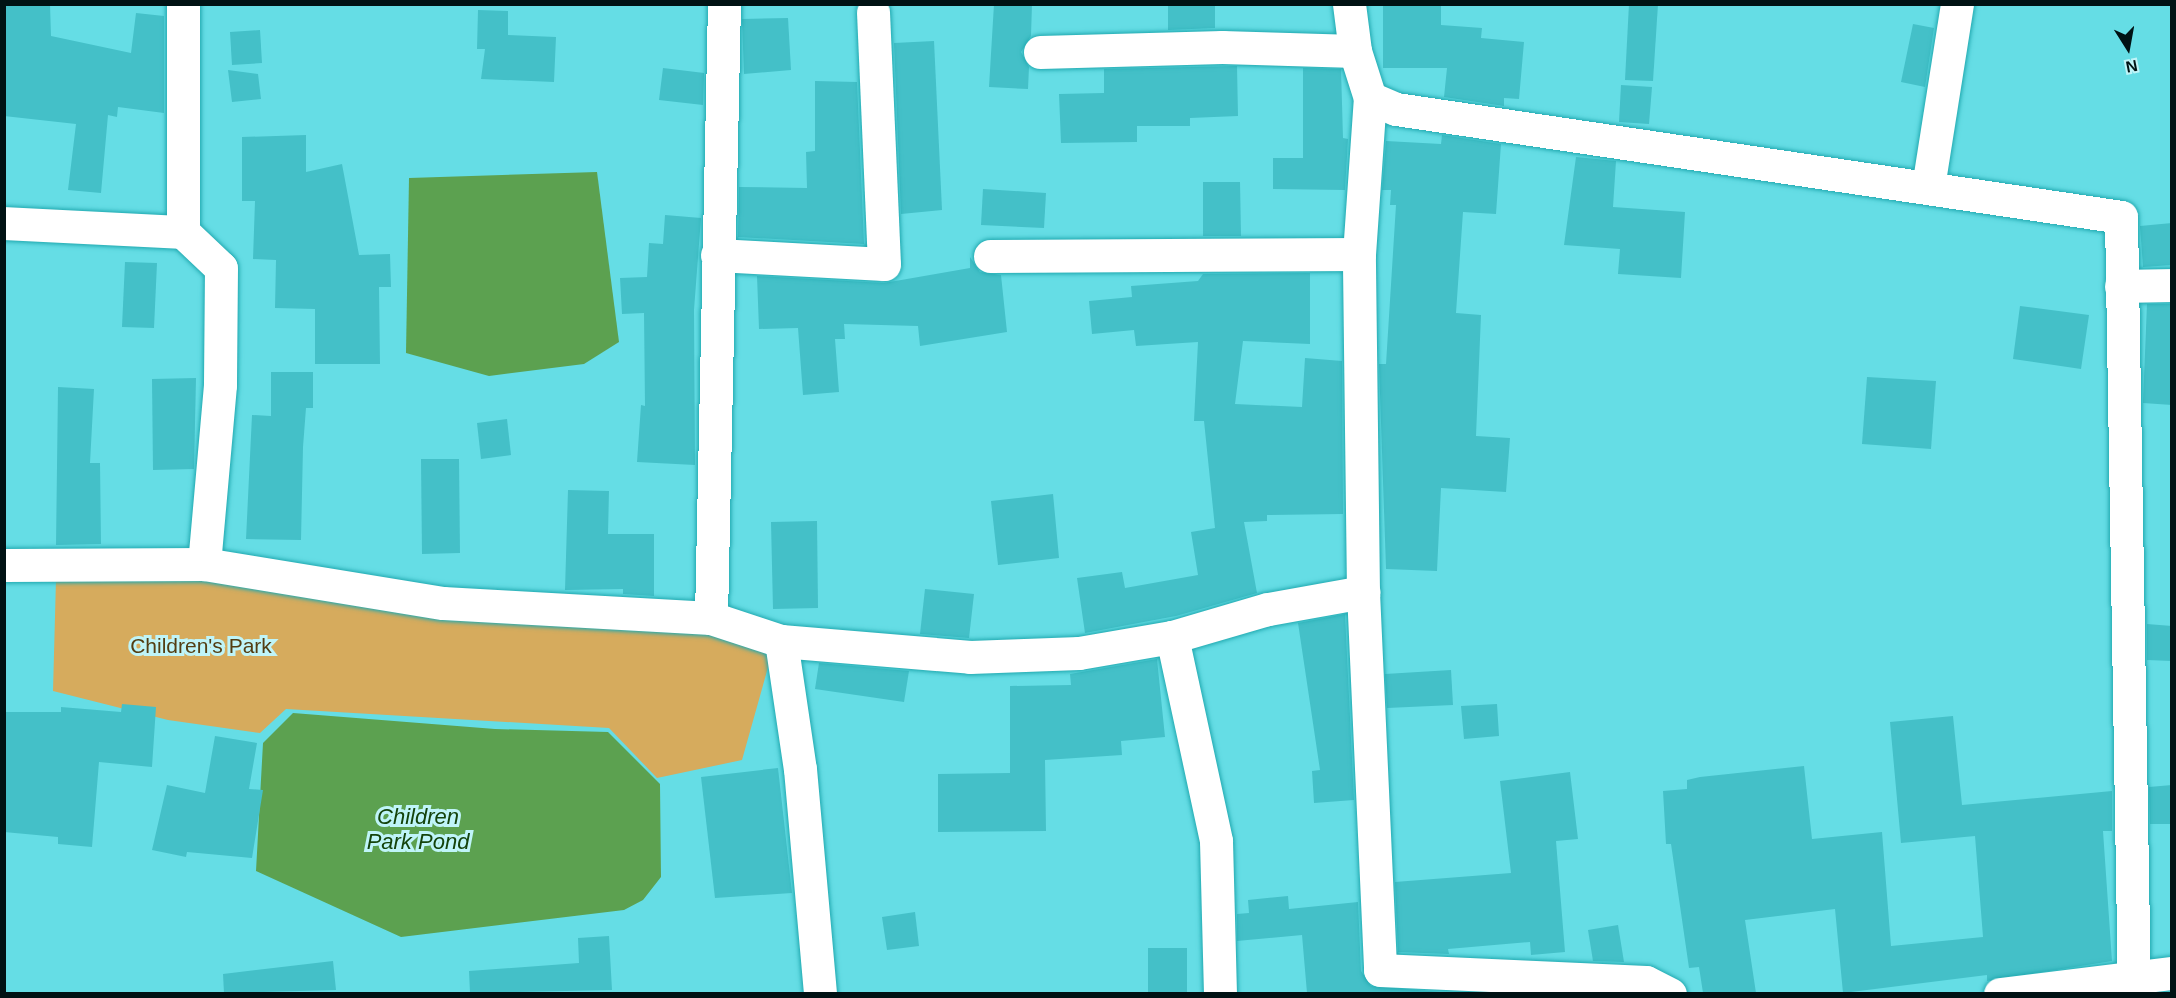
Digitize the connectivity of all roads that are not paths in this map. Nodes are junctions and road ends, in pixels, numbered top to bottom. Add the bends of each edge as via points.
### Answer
1 (183, 4) edge
2 (724, 4) edge
3 (1349, 4) edge
4 (1957, 4) edge
5 (873, 12) dead end
6 (1355, 51) junction
7 (1040, 52) dead end
8 (1370, 98) junction
9 (1928, 187) junction
10 (4, 223) edge
11 (183, 232) junction
12 (1359, 254) junction
13 (717, 255) junction
14 (990, 256) dead end
15 (2172, 285) edge
16 (2121, 286) junction
17 (204, 564) junction
18 (4, 565) edge
19 (1363, 592) junction
20 (711, 618) junction
21 (1172, 637) junction
22 (781, 641) junction
23 (2172, 973) edge
24 (2132, 987) edge
25 (820, 993) edge
26 (1220, 993) edge
27 (1670, 993) edge
28 (2000, 993) edge

1 - 11 street
2 - 13 street
3 - 6 street
4 - 9 street
5 - 13 street via 884,264
6 - 7 street via 1222,47
6 - 8 street
8 - 9 street via 1396,109
8 - 12 street
9 - 16 street via 2121,218
10 - 11 street
11 - 17 street via 221,268 220,385
12 - 14 street
12 - 19 street
13 - 20 street
15 - 16 street
16 - 24 street
17 - 18 street
17 - 20 street via 443,603
19 - 21 street via 1268,609
19 - 27 street via 1380,970 1646,982
20 - 22 street
21 - 22 street via 1080,652 970,657
21 - 26 street via 1216,841
22 - 25 street via 800,769
23 - 24 street
24 - 28 street

